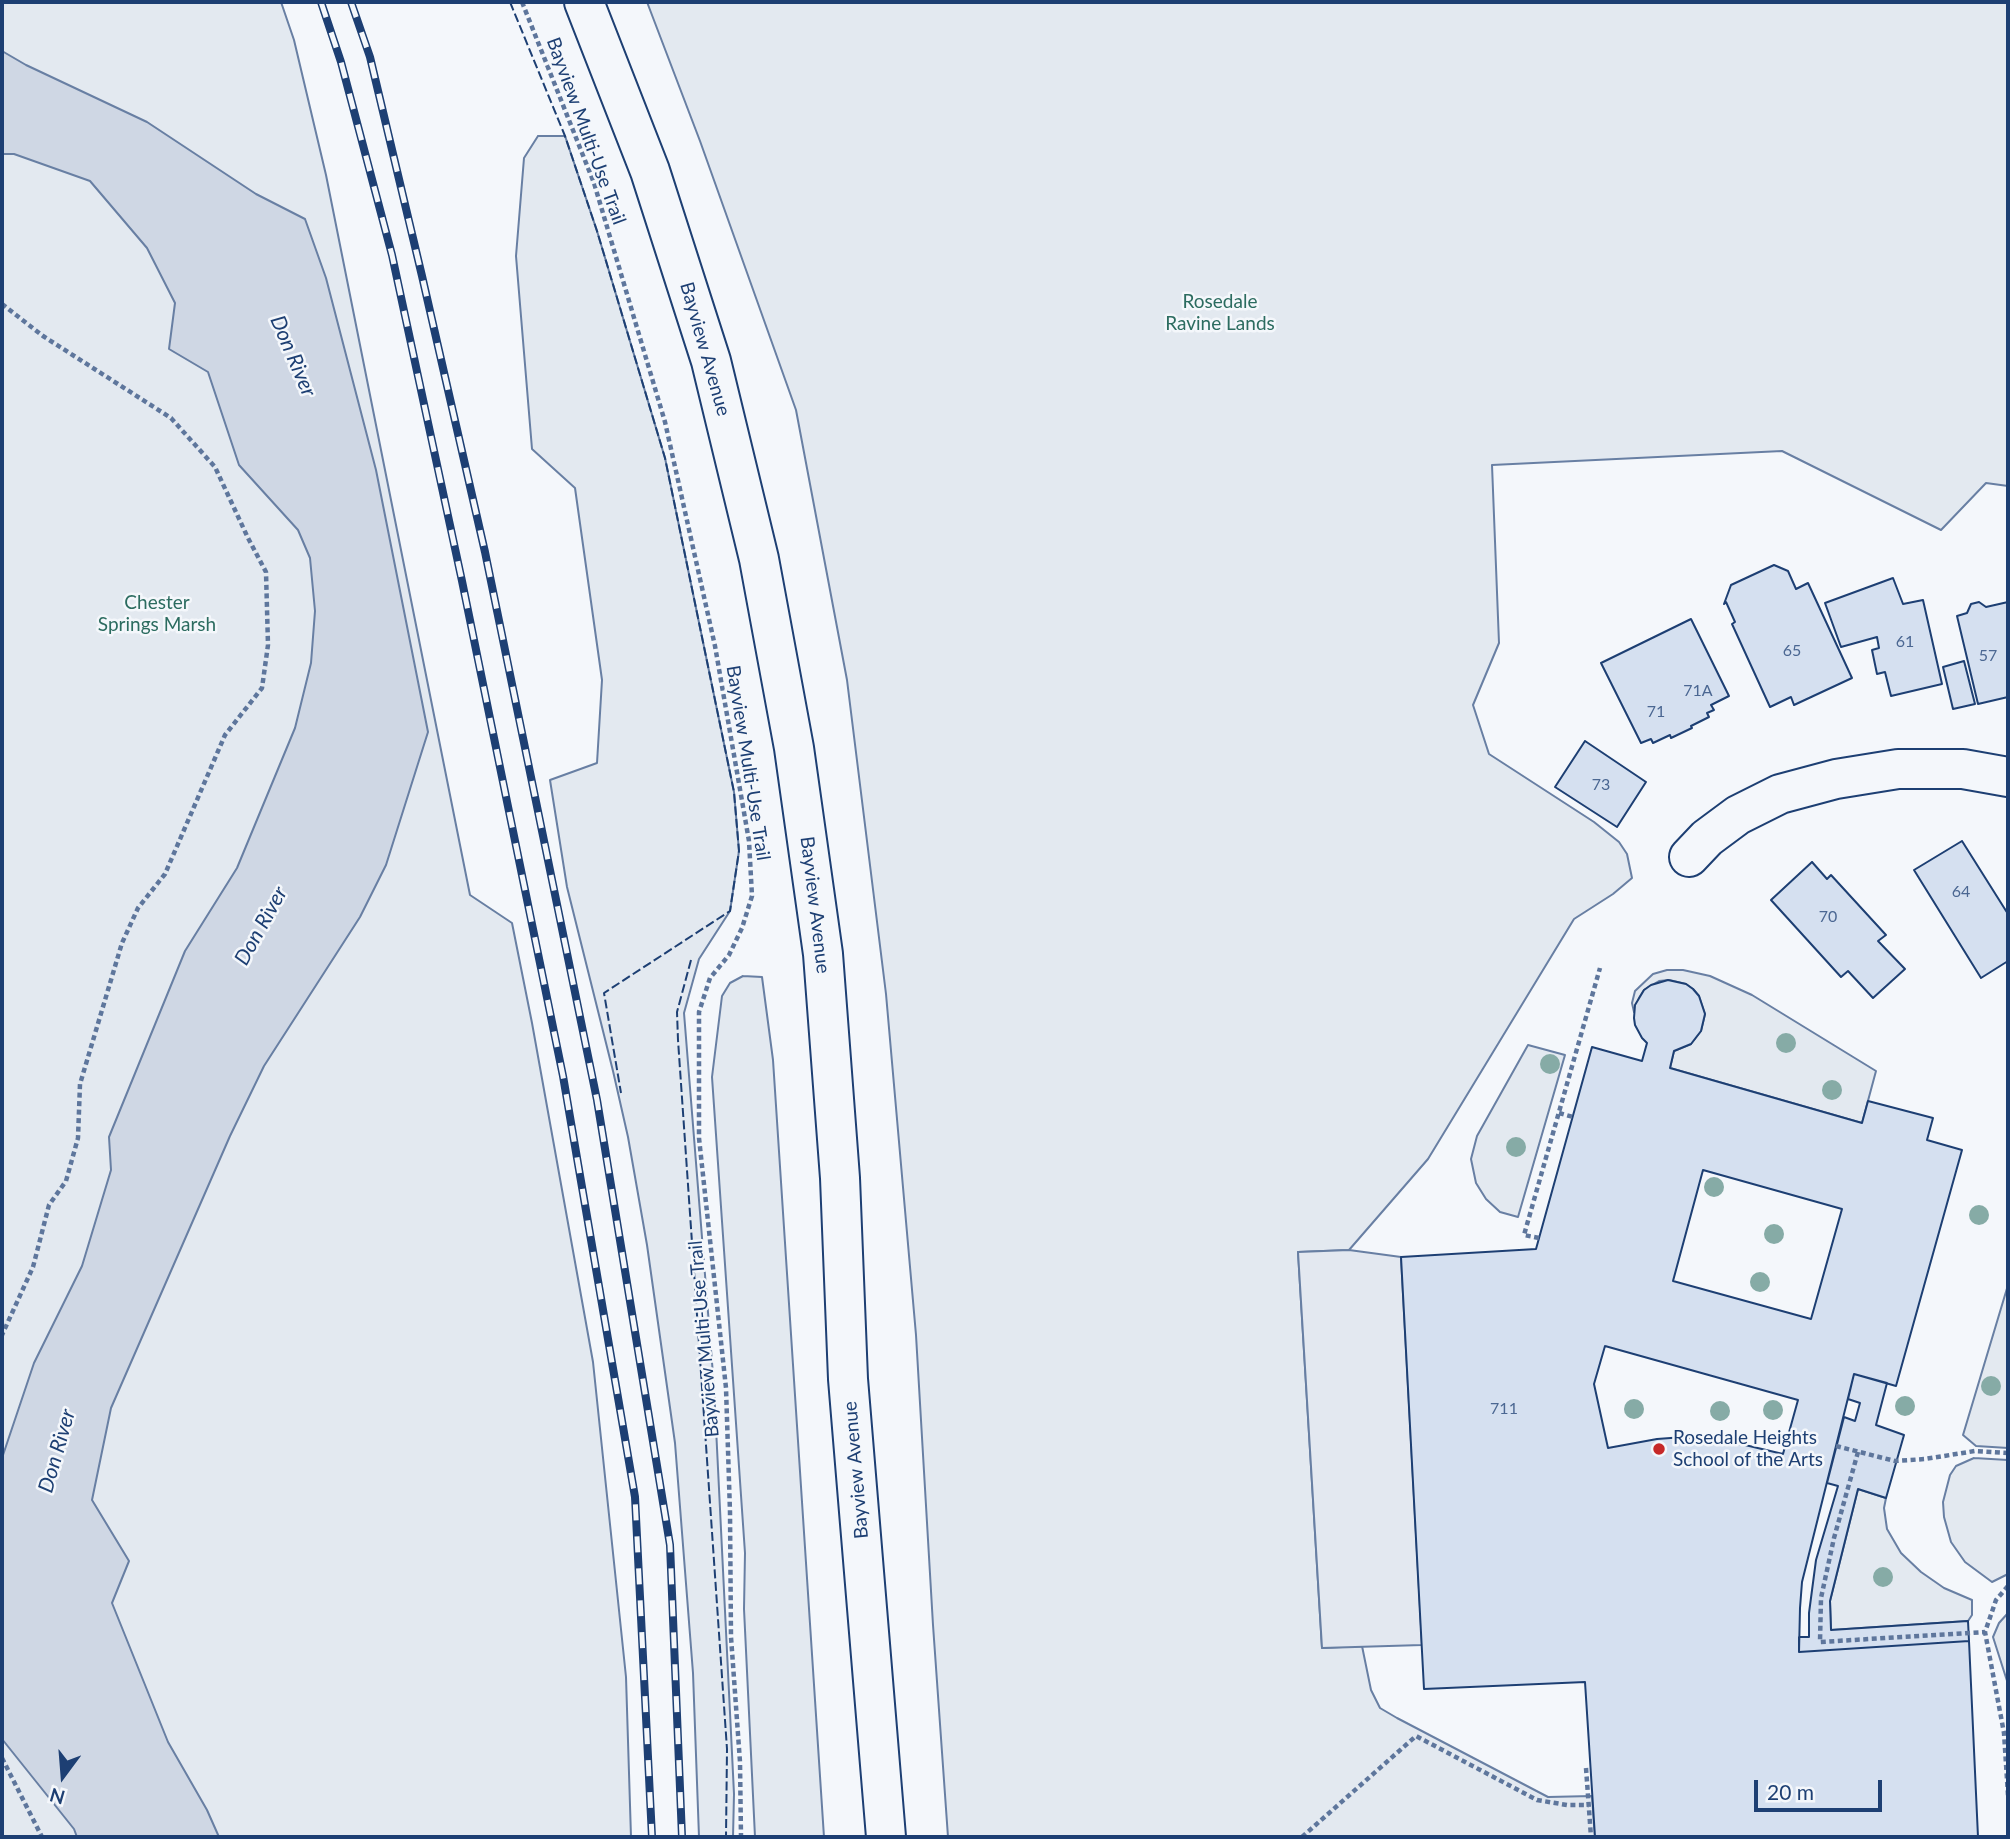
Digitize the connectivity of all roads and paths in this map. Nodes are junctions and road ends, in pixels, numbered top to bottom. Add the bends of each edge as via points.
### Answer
1 (522, 2) edge
2 (584, 2) edge
3 (2, 304) edge
4 (2008, 776) edge
5 (1689, 857) dead end
6 (1601, 968) dead end
7 (1559, 1113) junction
8 (1573, 1117) dead end
9 (1539, 1238) dead end
10 (2, 1335) edge
11 (1836, 1446) dead end
12 (1858, 1452) junction
13 (2008, 1453) edge
14 (2008, 1586) edge
15 (1985, 1632) junction
16 (2006, 1731) edge
17 (2, 1758) edge
18 (1586, 1768) dead end
19 (2008, 1795) edge
20 (1589, 1805) junction
21 (42, 1837) edge
22 (741, 1837) edge
23 (886, 1837) edge
24 (1302, 1837) edge
25 (1591, 1837) edge

1 - 22 path, Bayview Multi-Use Trail via 594,183 665,422 715,646 749,841 752,896 729,955 709,978 699,1012 699,1138 726,1388
2 - 23 main road, Bayview Avenue via 650,172 711,361 759,559 794,748 823,954 840,1178 848,1378
3 - 10 path via 43,336 171,418 215,467 266,572 268,645 262,688 225,735 166,874 138,908 122,943 80,1084 78,1138 66,1181 49,1205 33,1267
4 - 5 main road via 1963,769 1898,769 1836,779 1780,794 1738,816
6 - 7 path
7 - 8 path
7 - 9 path via 1524,1235
11 - 12 path
12 - 13 path via 1895,1461 1975,1451
12 - 15 path via 1821,1598 1820,1642
14 - 15 path via 1996,1600
15 - 16 path
16 - 19 path
17 - 21 path
18 - 20 path
20 - 24 path via 1537,1800 1416,1736
20 - 25 path

